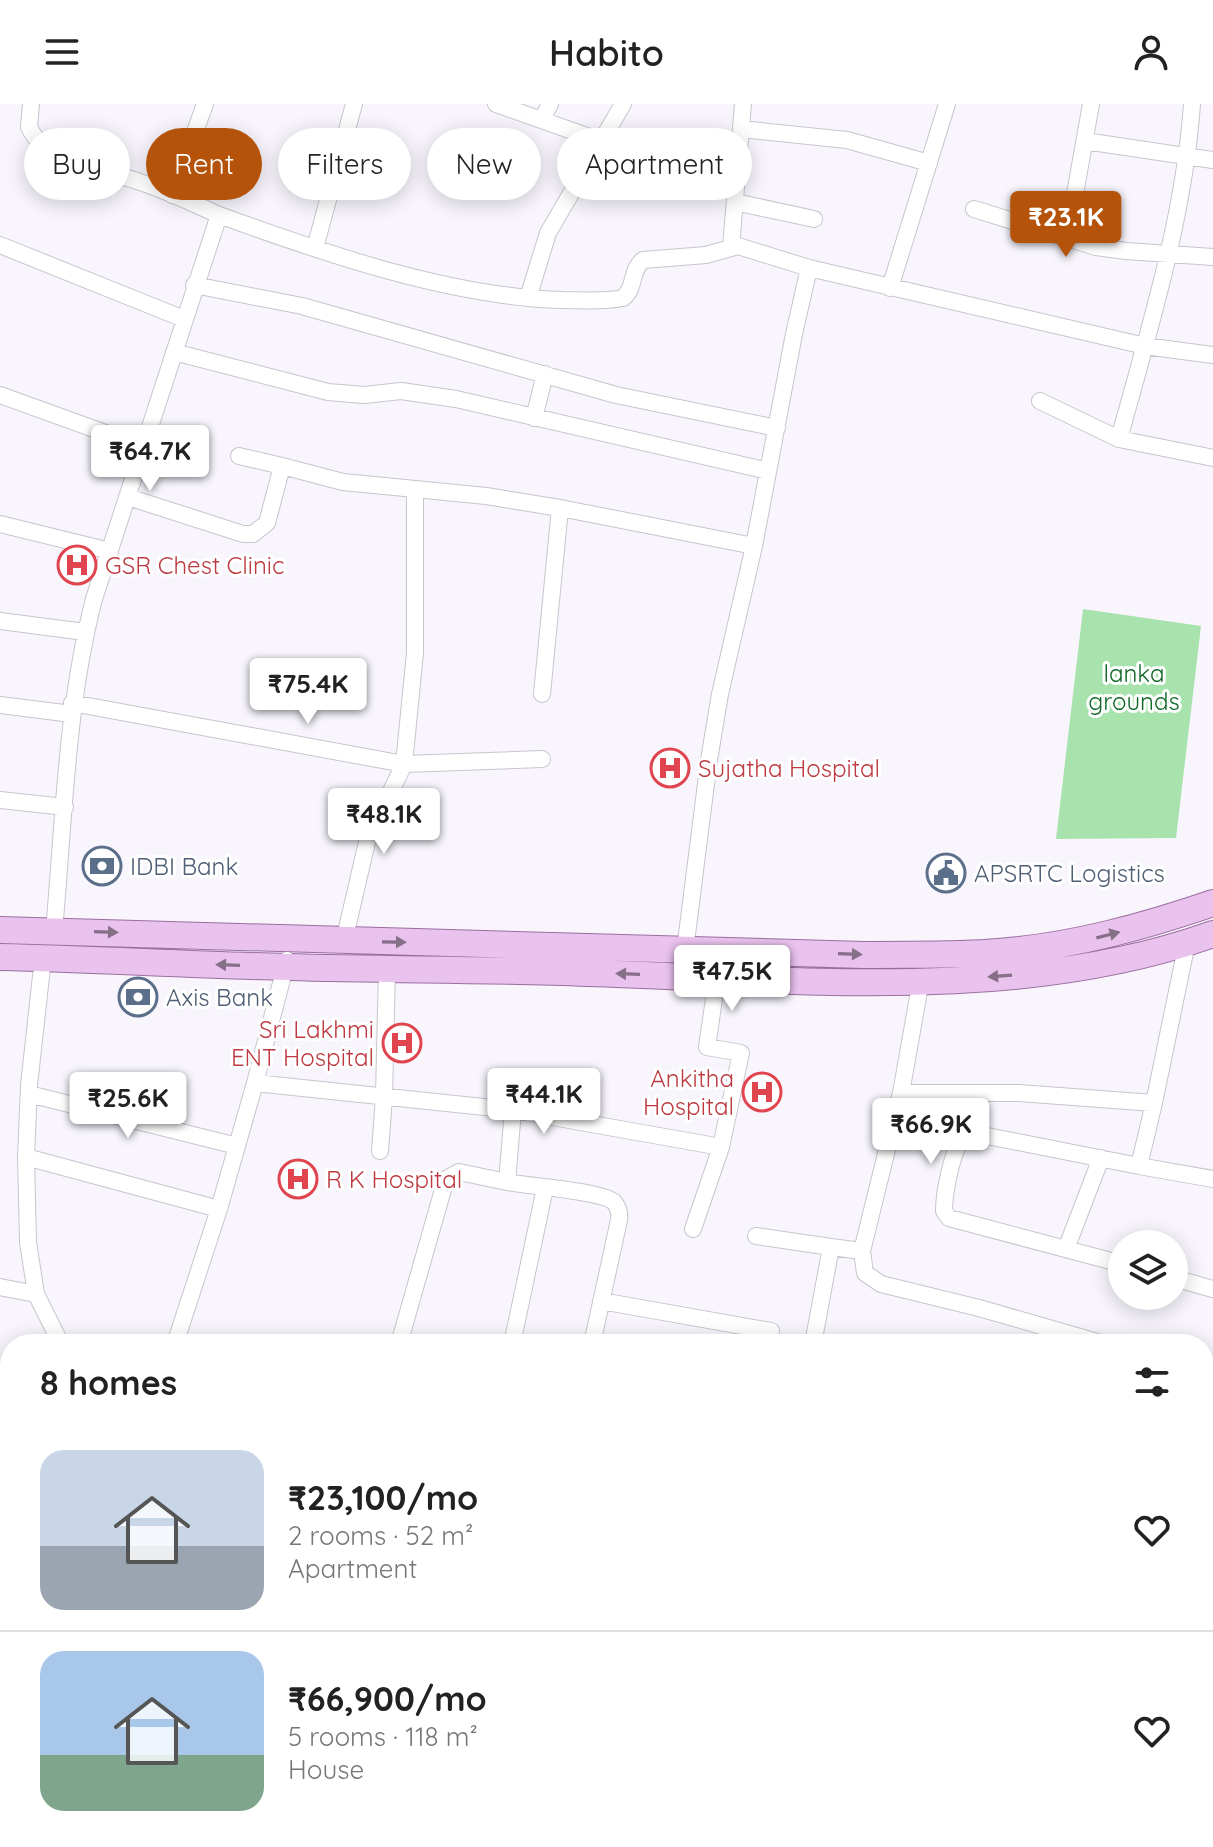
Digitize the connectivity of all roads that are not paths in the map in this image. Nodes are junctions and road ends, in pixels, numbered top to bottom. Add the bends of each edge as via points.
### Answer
1 (31, 104) edge
2 (205, 104) edge
3 (354, 104) edge
4 (496, 104) edge
5 (550, 104) edge
6 (623, 104) edge
7 (743, 104) edge
8 (947, 104) edge
9 (1091, 104) edge
10 (1192, 104) edge
11 (542, 120) junction
12 (196, 128) edge
13 (564, 128) edge
14 (609, 128) edge
15 (741, 128) edge
16 (752, 130) edge
17 (1085, 141) junction
18 (1186, 158) junction
19 (1213, 160) edge
20 (929, 163) junction
21 (146, 185) edge
22 (184, 200) edge
23 (567, 200) edge
24 (735, 202) joint
25 (974, 209) dead end
26 (219, 215) junction
27 (814, 219) dead end
28 (1067, 239) junction
29 (0, 245) edge
30 (731, 247) junction
31 (315, 248) junction
32 (1168, 255) junction
33 (1213, 257) edge
34 (809, 268) junction
35 (194, 285) junction
36 (890, 288) junction
37 (528, 298) junction
38 (184, 319) junction
39 (1145, 346) junction
40 (174, 352) junction
41 (1213, 355) edge
42 (545, 374) junction
43 (0, 395) edge
44 (1040, 401) dead end
45 (534, 418) junction
46 (777, 428) junction
47 (1119, 439) junction
48 (144, 447) junction
49 (239, 456) dead end
50 (1213, 458) edge
51 (282, 466) junction
52 (768, 471) junction
53 (415, 489) junction
54 (128, 497) junction
55 (560, 508) junction
56 (0, 524) edge
57 (754, 546) junction
58 (110, 551) junction
59 (0, 621) edge
60 (85, 632) junction
61 (542, 694) dead end
62 (0, 705) edge
63 (72, 709) junction
64 (542, 759) dead end
65 (404, 764) junction
66 (0, 800) edge
67 (65, 807) junction
68 (1213, 903) edge
69 (0, 930) edge
70 (54, 931) junction
71 (1213, 934) edge
72 (291, 937) junction
73 (344, 941) junction
74 (1187, 943) junction
75 (685, 950) junction
76 (0, 957) edge
77 (43, 958) junction
78 (286, 967) junction
79 (387, 969) junction
80 (717, 978) junction
81 (921, 980) junction
82 (255, 1083) junction
83 (901, 1093) junction
84 (29, 1094) junction
85 (384, 1097) junction
86 (1154, 1103) junction
87 (513, 1110) junction
88 (237, 1146) junction
89 (721, 1147) junction
90 (380, 1151) dead end
91 (26, 1157) junction
92 (1101, 1158) junction
93 (1139, 1166) junction
94 (1213, 1179) edge
95 (507, 1182) junction
96 (545, 1188) junction
97 (219, 1209) junction
98 (693, 1229) dead end
99 (756, 1236) dead end
100 (831, 1247) junction
101 (1066, 1249) junction
102 (862, 1251) junction
103 (1108, 1260) edge
104 (1188, 1282) edge
105 (0, 1287) edge
106 (1213, 1289) edge
107 (36, 1294) junction
108 (601, 1301) junction
109 (771, 1331) dead end
110 (56, 1334) edge
111 (178, 1334) edge
112 (402, 1334) edge
113 (514, 1334) edge
114 (594, 1334) edge
115 (815, 1334) edge
116 (1069, 1334) edge

1 - 21 street via 29,127 46,148 77,165
2 - 12 street
3 - 31 street
4 - 11 street
5 - 11 street
6 - 14 street
7 - 15 street
8 - 20 street
9 - 17 street
10 - 18 street
11 - 13 street
16 - 20 street via 847,140
17 - 18 street
17 - 28 street
18 - 19 street
18 - 32 street
20 - 36 street
22 - 26 street
23 - 37 street via 548,233
24 - 27 street
24 - 30 street
25 - 28 street
26 - 31 street
26 - 35 street
28 - 32 street
29 - 38 street
30 - 34 street
30 - 37 street via 706,255 643,260 623,298
31 - 37 street via 481,292
32 - 33 street
32 - 39 street
34 - 36 street
34 - 46 street
35 - 38 street
35 - 42 street via 302,306
36 - 39 street
38 - 40 street
39 - 41 street
39 - 47 street
40 - 45 street via 342,395 425,393
40 - 48 street
42 - 45 street
42 - 46 street via 616,395
43 - 48 street
44 - 47 street
45 - 52 street
46 - 52 street
47 - 50 street
48 - 54 street
49 - 51 street
51 - 53 street via 343,482
51 - 54 street via 267,523 253,534
52 - 57 street
53 - 55 street
53 - 65 street via 415,653
54 - 58 street
55 - 57 street
55 - 61 street
56 - 58 street
57 - 75 street via 711,747
58 - 60 street
59 - 60 street
60 - 63 street
62 - 63 street
63 - 65 street
63 - 67 street
64 - 65 street
65 - 73 street via 367,842
66 - 67 street
67 - 70 street
75 -> 68 main road via 998,952 1089,939
69 - 70 main road
70 -> 72 main road
71 - 74 main road
72 - 73 main road
72 - 78 street
73 -> 75 main road
74 -> 81 main road via 1076,969
74 - 86 street
76 - 77 main road
78 -> 77 main road
77 - 84 street
78 - 79 main road
78 - 82 street
80 -> 79 main road
79 - 85 street
80 - 81 main road
80 - 89 street via 707,1047 741,1053
81 - 83 street
82 - 85 street
82 - 88 street
83 - 86 street via 1019,1093
83 - 102 street
84 - 88 street
84 - 91 street
85 - 87 street
85 - 90 street
86 - 93 street
87 - 89 street
87 - 95 street
88 - 97 street
89 - 98 street
91 - 97 street
91 - 107 street via 28,1242
92 - 93 street
92 - 101 street
92 - 101 street via 973,1131 961,1138 946,1215
93 - 94 street
95 - 96 street
95 - 112 street via 459,1172 446,1179
96 - 108 street via 607,1198 618,1207
96 - 113 street
97 - 111 street
99 - 100 street
100 - 102 street
100 - 115 street
101 - 103 street
102 - 116 street via 865,1273 881,1284
104 - 106 street
105 - 107 street
107 - 110 street
108 - 109 street
108 - 114 street

